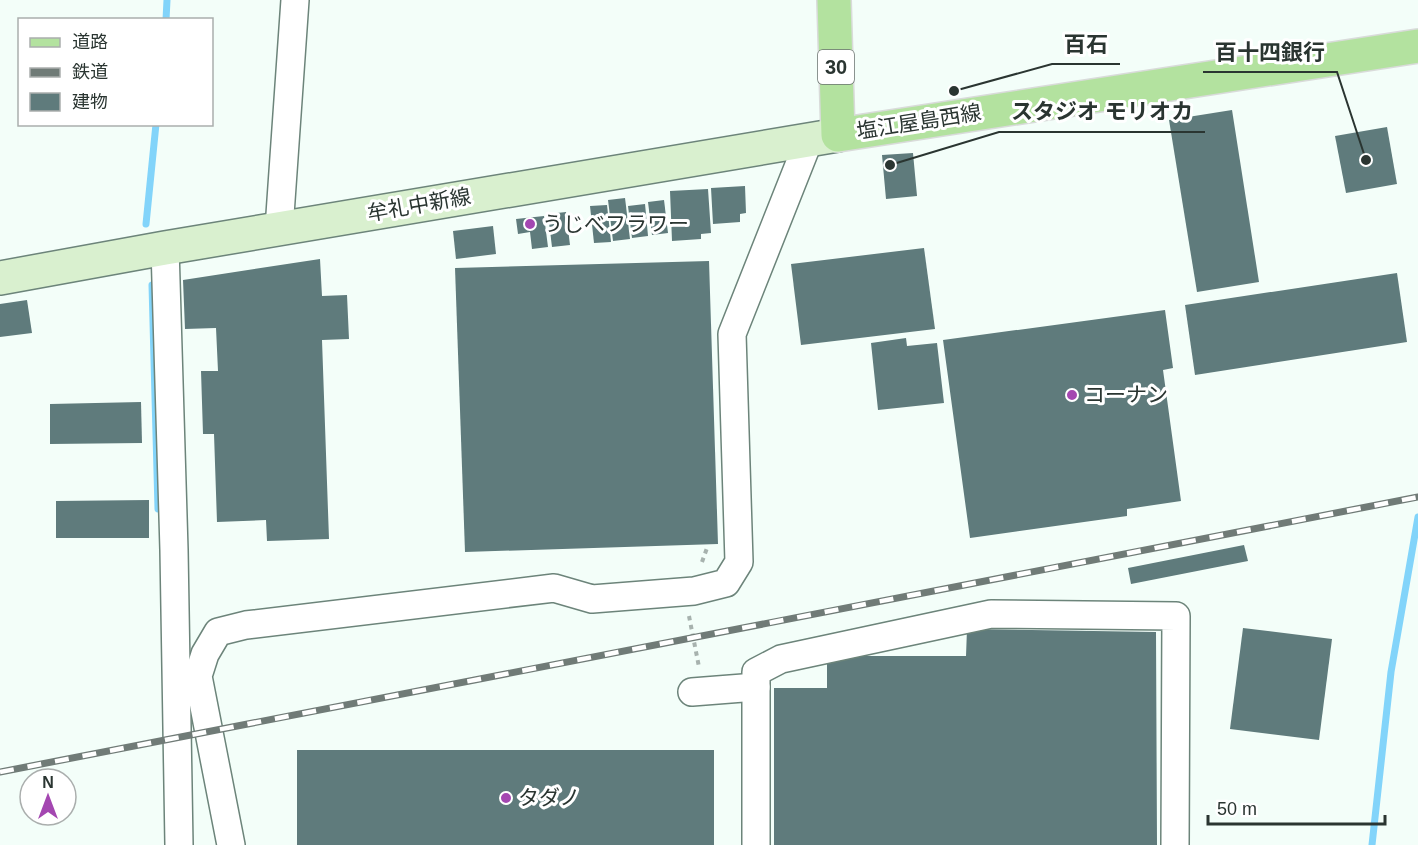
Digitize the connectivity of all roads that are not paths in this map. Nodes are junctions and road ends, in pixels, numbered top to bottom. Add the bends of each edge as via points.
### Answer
1 (295, 0) edge
2 (834, 0) edge
3 (1418, 46) edge
4 (823, 137) junction
5 (279, 229) junction
6 (165, 248) junction
7 (0, 278) edge
8 (756, 687) junction
9 (699, 692) road end
10 (179, 845) edge
11 (231, 845) edge
12 (756, 845) edge
13 (1175, 845) edge

1 - 5 street
2 - 4 main road, 塩江屋島西線 / 30
3 - 4 main road, 塩江屋島西線
4 - 5 main road, 牟礼中新線
4 - 11 street via 732,334 739,562 726,583 694,591 592,599 554,588 246,625 218,632 198,676
5 - 6 main road, 牟礼中新線
6 - 7 main road, 牟礼中新線
6 - 10 street
8 - 9 street
8 - 12 street
8 - 13 street via 756,672 781,659 991,614 1176,616

